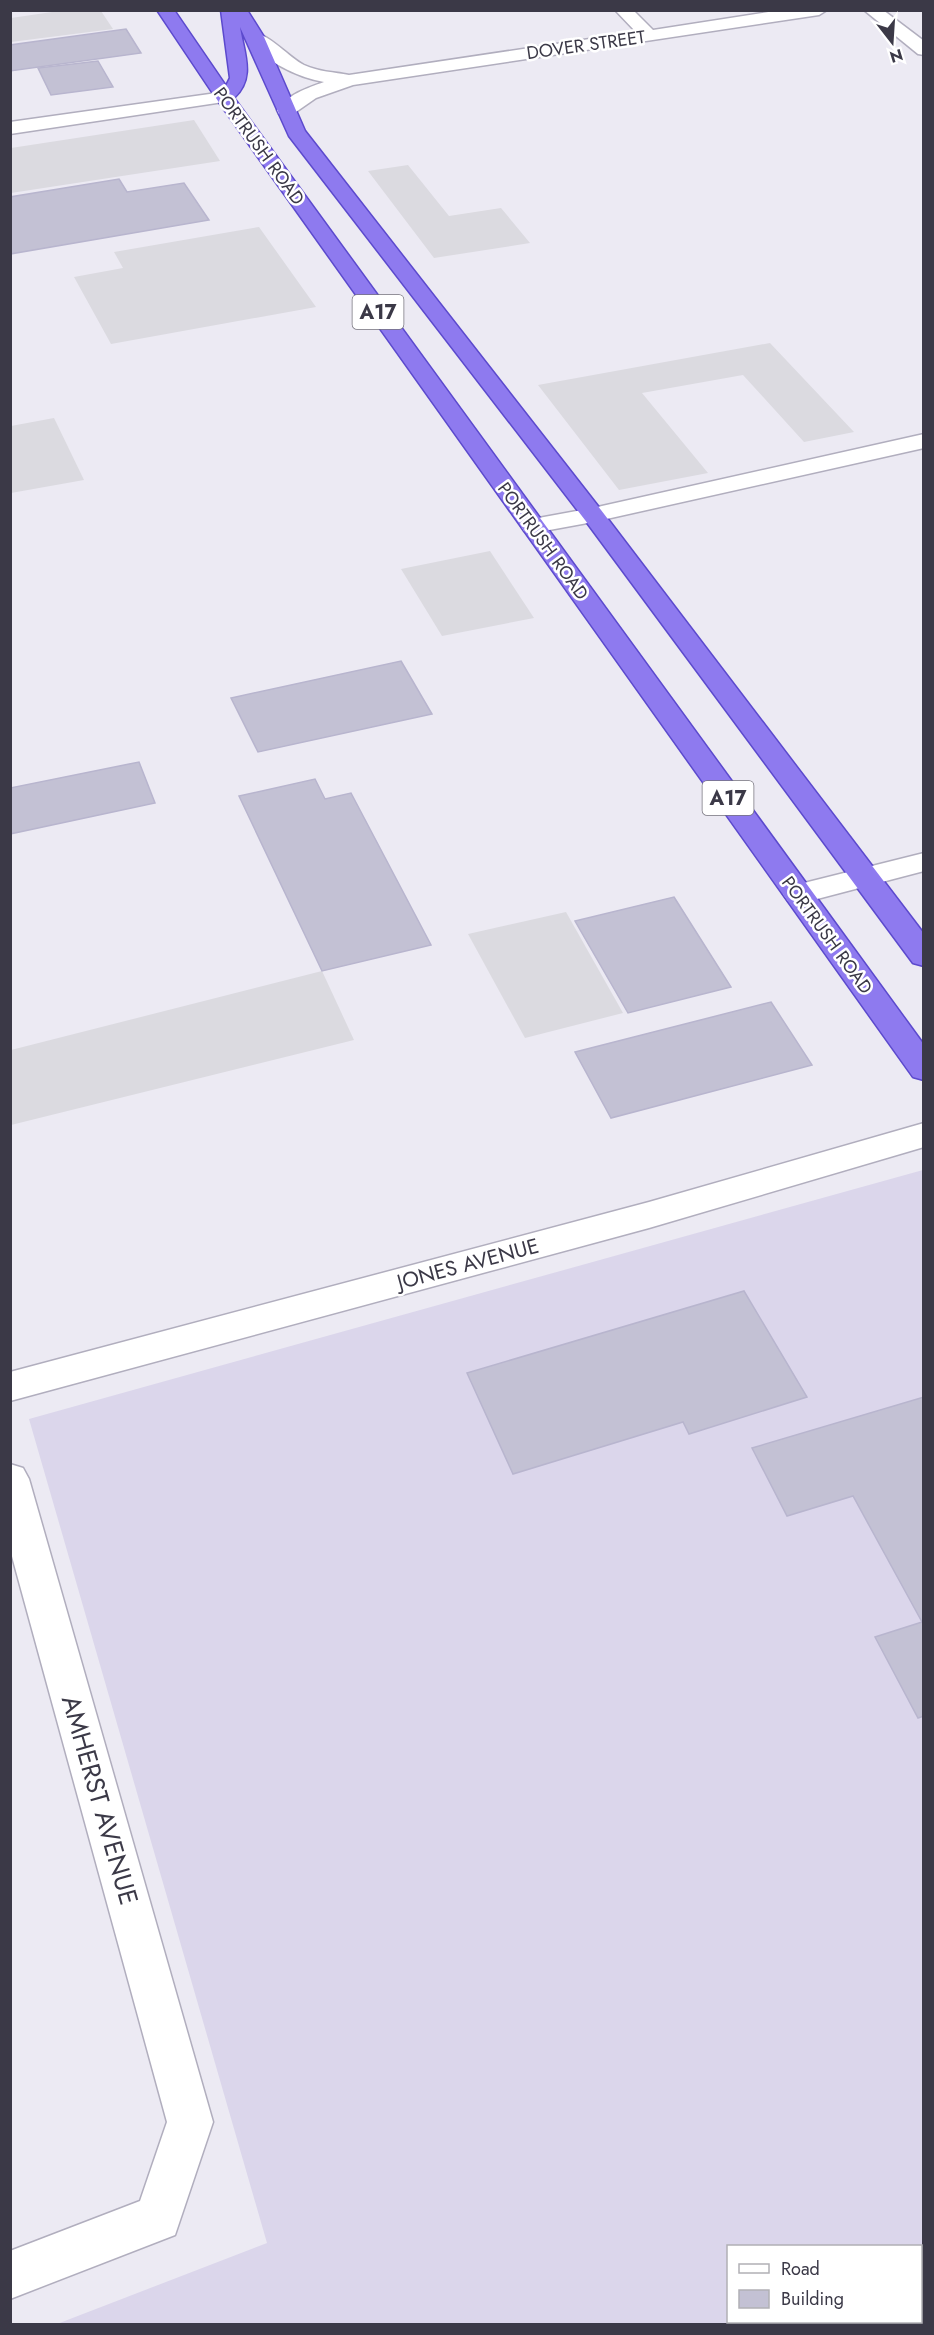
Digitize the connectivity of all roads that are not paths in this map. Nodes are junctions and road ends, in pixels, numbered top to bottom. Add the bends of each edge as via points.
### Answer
1 (165, 10) edge
2 (230, 10) edge
3 (238, 10) edge
4 (623, 10) edge
5 (819, 10) edge
6 (872, 10) edge
7 (650, 36) junction
8 (255, 37) junction
9 (924, 50) edge
10 (353, 80) junction
11 (224, 97) junction
12 (286, 110) junction
13 (10, 128) edge
14 (296, 132) junction
15 (924, 441) edge
16 (593, 515) junction
17 (533, 526) junction
18 (924, 862) edge
19 (864, 878) junction
20 (798, 894) junction
21 (924, 956) edge
22 (924, 1069) edge
23 (924, 1135) edge
24 (10, 1387) edge
25 (10, 1479) edge
26 (10, 2275) edge

1 - 11 highway, PORTRUSH ROAD / A17
2 - 11 highway via 239,78
3 - 8 highway, PORTRUSH ROAD / A17
4 - 7 street
5 - 7 street, DOVER STREET
6 - 9 street
7 - 10 street, DOVER STREET
8 - 10 street, DOVER STREET via 300,71 323,78
8 - 12 highway, PORTRUSH ROAD / A17
10 - 12 street, DOVER STREET via 321,88
11 - 13 street
11 - 14 highway via 244,101
11 - 17 highway, PORTRUSH ROAD / A17
12 - 14 highway, PORTRUSH ROAD / A17
14 - 16 highway, PORTRUSH ROAD / A17
15 - 16 street
16 - 17 street
16 - 19 highway, PORTRUSH ROAD / A17
17 - 20 highway, PORTRUSH ROAD / A17
18 - 19 street
19 - 20 street
19 - 21 highway, PORTRUSH ROAD / A17
20 - 22 highway, PORTRUSH ROAD / A17
23 - 24 street, JONES AVENUE via 637,1218
25 - 26 street, AMHERST AVENUE via 190,2122 158,2218

